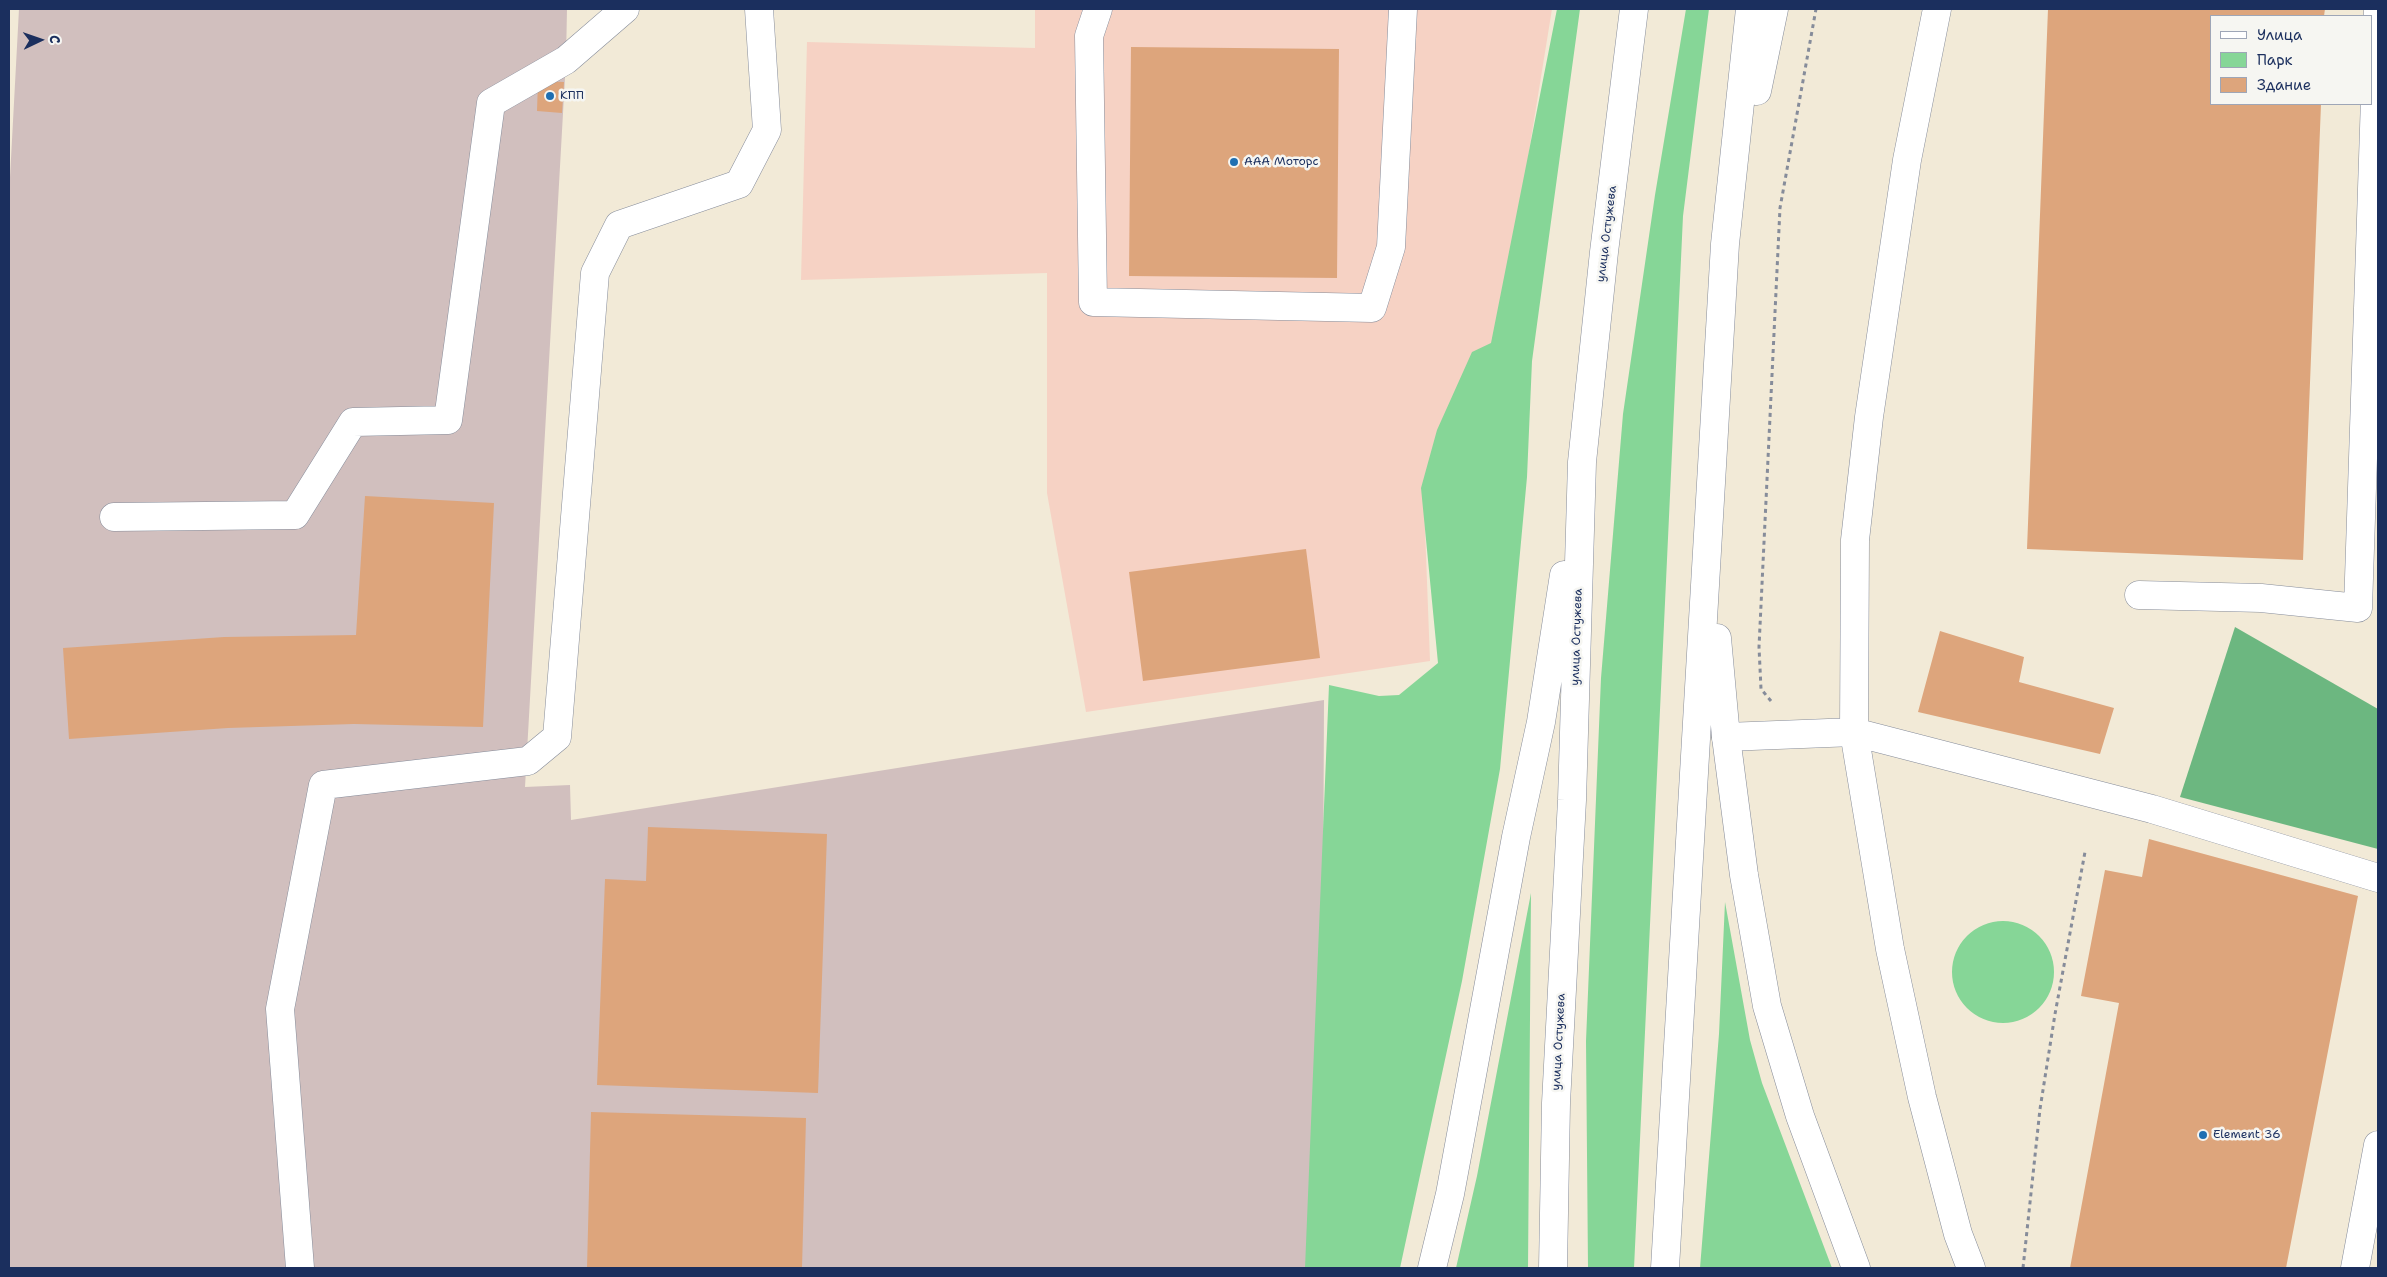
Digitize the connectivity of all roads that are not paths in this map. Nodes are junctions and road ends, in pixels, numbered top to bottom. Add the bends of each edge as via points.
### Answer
1 (625, 9) edge
2 (759, 9) edge
3 (1098, 9) edge
4 (1403, 9) edge
5 (1634, 9) edge
6 (1750, 9) edge
7 (1774, 9) edge
8 (1937, 9) edge
9 (2378, 9) edge
10 (1725, 244) junction
11 (1582, 462) junction
12 (114, 518) dead end
13 (1708, 552) junction
14 (2139, 595) dead end
15 (1854, 732) junction
16 (1726, 737) junction
17 (2378, 878) edge
18 (2378, 1145) edge
19 (300, 1268) edge
20 (1432, 1268) edge
21 (1553, 1268) edge
22 (1665, 1268) edge
23 (1856, 1268) edge
24 (1971, 1268) edge
25 (2355, 1268) edge

1 - 12 main road via 566,60 492,103 448,420 353,422 295,515
2 - 19 main road via 766,130 739,184 619,225 595,273 557,737 528,761 323,785 280,1009
3 - 4 main road via 1089,36 1093,302 1372,308 1391,247
5 - 11 main road, улица Остужева
6 - 10 main road
7 - 10 main road
8 - 15 main road via 1907,160 1869,417 1855,540
9 - 14 main road via 2358,608 2261,598
10 - 13 main road
11 - 20 main road via 1541,722 1450,1194
11 - 21 main road, улица Остужева via 1572,800 1556,1103
13 - 16 main road
13 - 22 main road
15 - 16 main road
15 - 17 main road via 2152,809
15 - 24 main road via 1890,949 1920,1088 1958,1234
16 - 23 main road via 1744,875 1767,1006 1800,1116
18 - 25 main road

